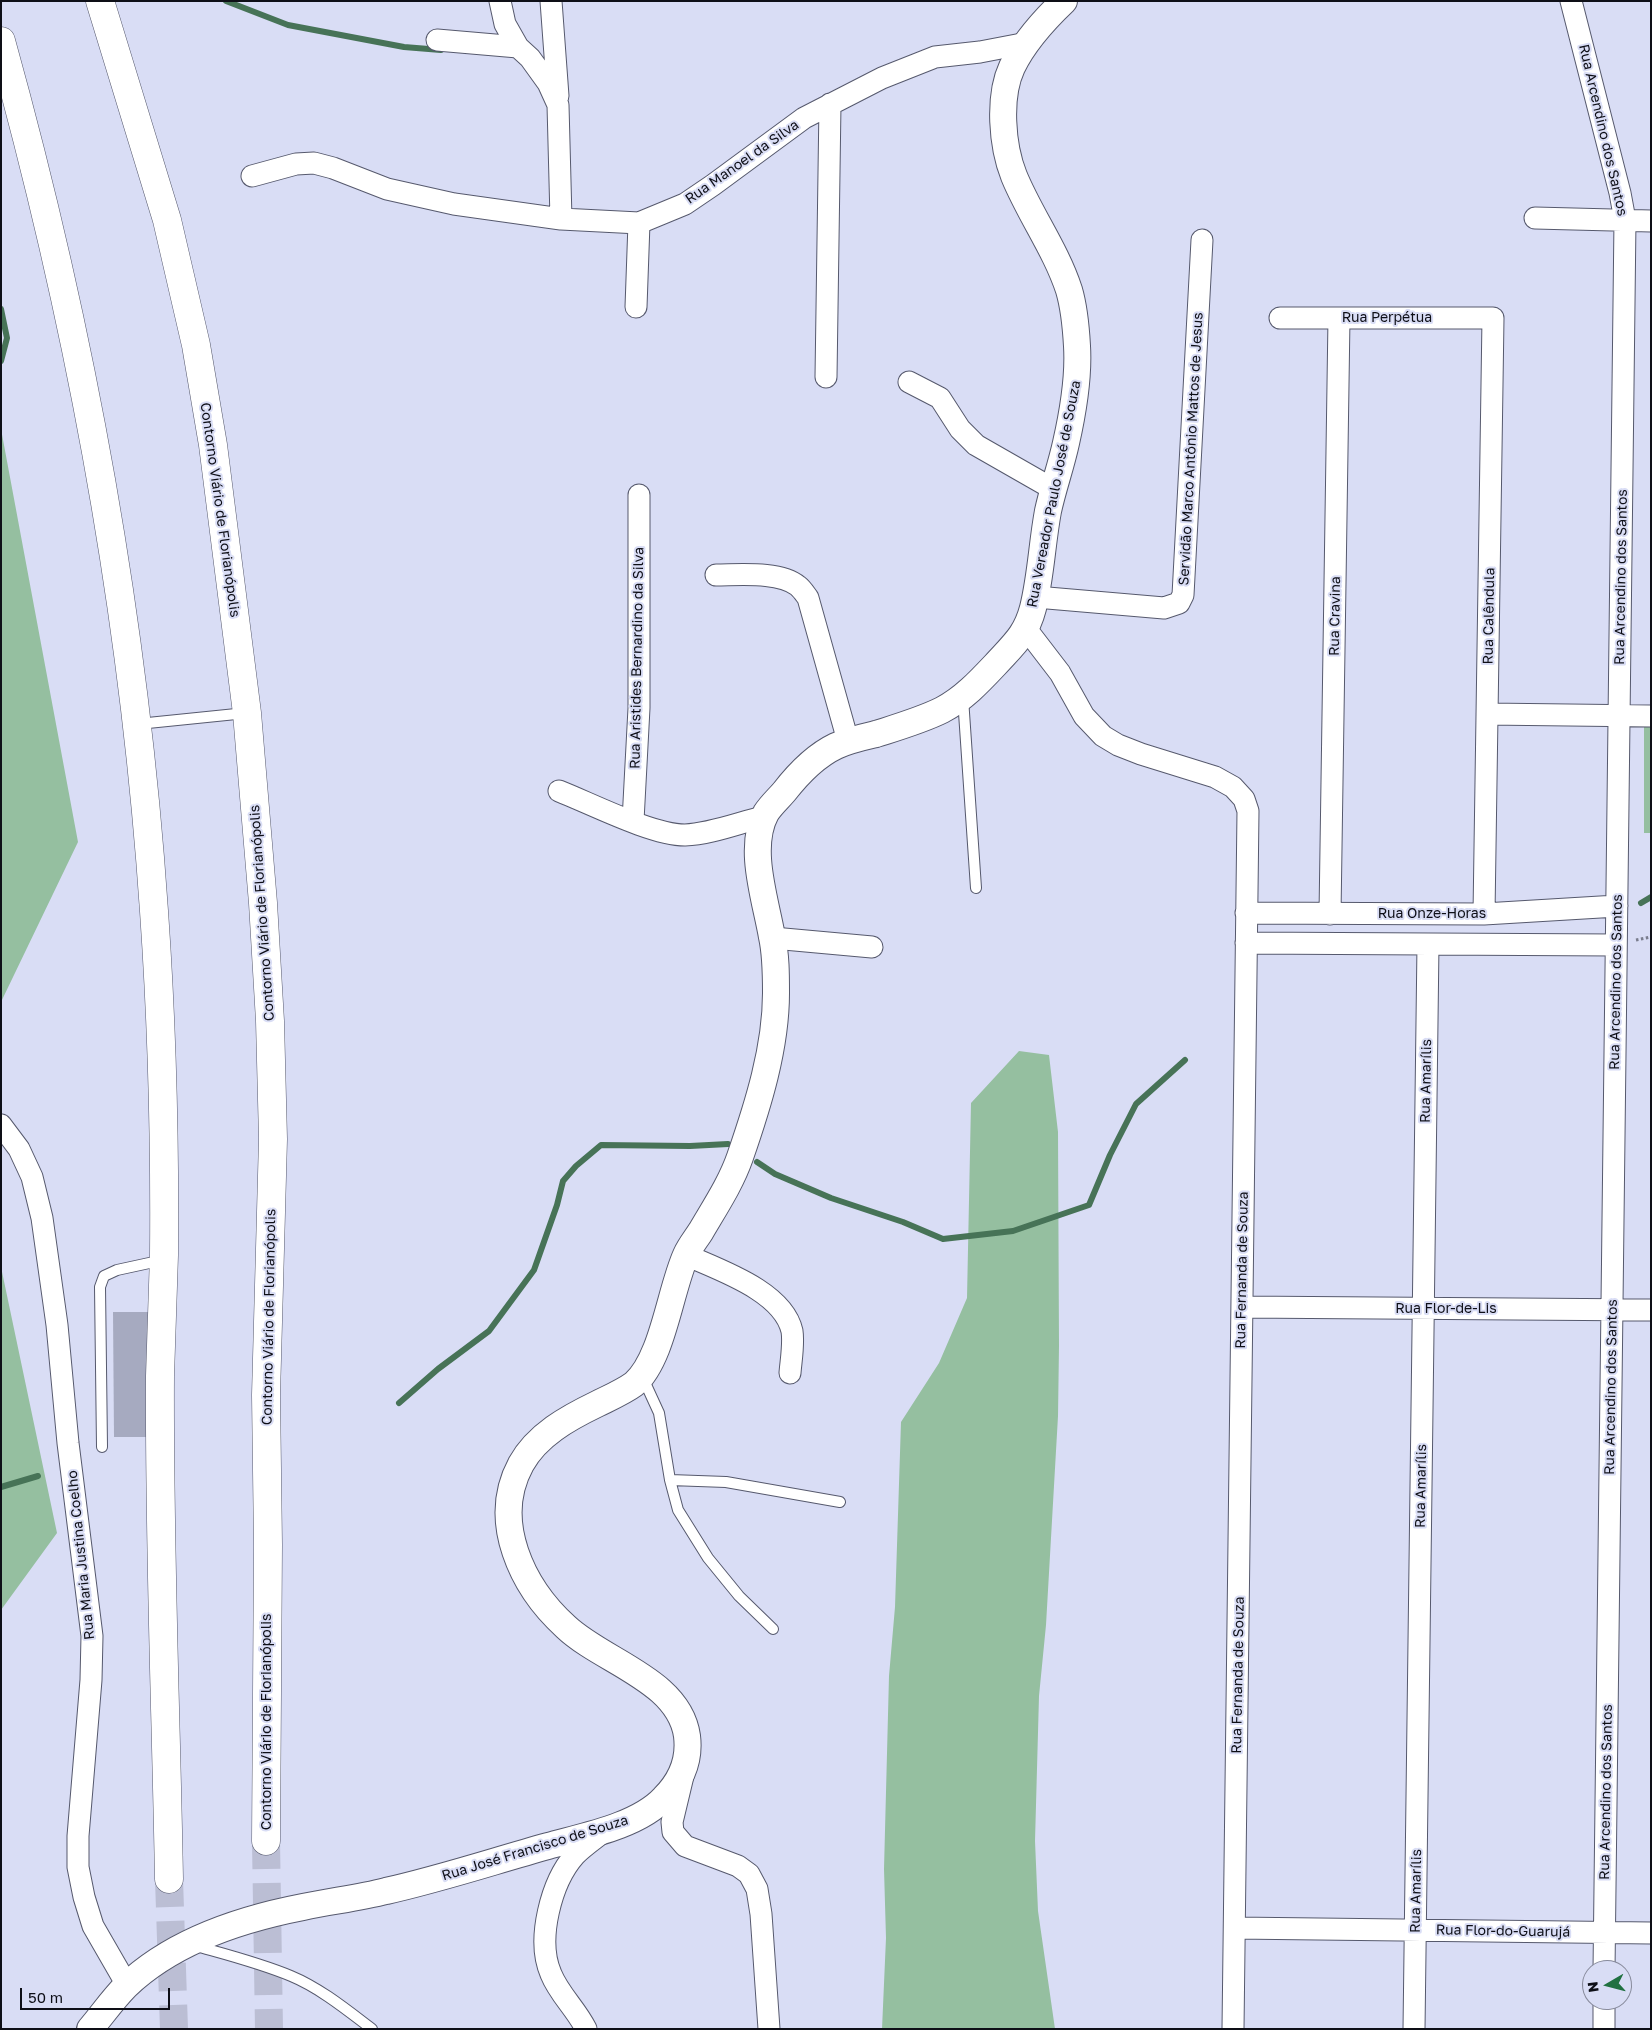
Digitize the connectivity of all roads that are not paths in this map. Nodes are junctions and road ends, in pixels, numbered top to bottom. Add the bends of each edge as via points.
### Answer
1 (100, 1) edge
2 (500, 1) edge
3 (551, 1) edge
4 (1064, 1) edge
5 (1571, 1) edge
6 (437, 40) dead end
7 (1, 41) edge
8 (1027, 43) junction
9 (518, 47) junction
10 (830, 104) junction
11 (558, 105) junction
12 (252, 176) dead end
13 (1535, 218) dead end
14 (561, 219) junction
15 (1625, 220) junction
16 (1651, 221) edge
17 (639, 223) junction
18 (1202, 240) dead end
19 (636, 307) dead end
20 (1280, 318) dead end
21 (1339, 318) junction
22 (1493, 318) joint
23 (826, 377) dead end
24 (909, 382) dead end
25 (1053, 489) junction
26 (639, 495) dead end
27 (716, 575) dead end
28 (1036, 597) junction
29 (1027, 630) junction
30 (963, 697) junction
31 (247, 713) junction
32 (1487, 714) junction
33 (1619, 716) junction
34 (1651, 716) edge
35 (138, 724) junction
36 (848, 741) junction
37 (559, 791) dead end
38 (763, 817) junction
39 (634, 822) junction
40 (976, 888) dead end
41 (1617, 906) junction
42 (1246, 913) junction
43 (1330, 914) junction
44 (1484, 914) junction
45 (773, 938) junction
46 (1246, 942) junction
47 (1428, 944) junction
48 (1616, 945) junction
49 (872, 947) dead end
50 (1, 1125) edge
51 (686, 1255) junction
52 (164, 1260) junction
53 (1242, 1308) junction
54 (1423, 1309) junction
55 (1612, 1310) junction
56 (1651, 1310) edge
57 (790, 1373) dead end
58 (642, 1375) junction
59 (102, 1447) dead end
60 (670, 1480) junction
61 (840, 1502) dead end
62 (773, 1630) dead end
63 (685, 1770) junction
64 (608, 1828) junction
65 (266, 1842) tunnel mouth
66 (169, 1879) tunnel mouth
67 (1235, 1928) junction
68 (1415, 1930) junction
69 (1605, 1932) junction
70 (1651, 1933) edge
71 (189, 1944) junction
72 (1604, 1960) edge
73 (128, 1985) junction
74 (1604, 2010) edge
75 (90, 2029) edge
76 (372, 2029) edge
77 (586, 2029) edge
78 (769, 2029) edge
79 (1233, 2029) edge
80 (1414, 2029) edge
81 (1604, 2029) edge

1 - 31 highway, Contorno Viário de Florianópolis via 167,220 196,345 213,445
2 - 9 street via 505,24
3 - 11 street
4 - 8 street, Rua Vereador Paulo José de Souza
5 - 15 street, Rua Arcendino dos Santos
6 - 9 street
7 - 35 highway via 57,257 80,364 115,559
8 - 10 street, Rua Manoel da Silva via 935,57
8 - 25 street, Rua Vereador Paulo José de Souza via 1007,77 1003,128 1016,180 1070,294 1077,348 1074,402
9 - 11 street via 548,83
10 - 17 street, Rua Manoel da Silva via 804,118 685,204
10 - 23 street
11 - 14 street
12 - 14 street, Rua Manoel da Silva via 296,164 314,163 387,189 454,204
13 - 15 street
14 - 17 street, Rua Manoel da Silva
15 - 16 street
15 - 33 street, Rua Arcendino dos Santos
17 - 19 street
18 - 28 street, Servidão Marco Antônio Mattos de Jesus via 1183,595 1179,604 1164,608
20 - 21 street, Rua Perpétua
21 - 22 street, Rua Perpétua
21 - 43 street, Rua Cravina
22 - 32 street, Rua Calêndula
24 - 25 street via 940,398 960,429 976,446
25 - 28 street, Rua Vereador Paulo José de Souza via 1041,548
26 - 39 street, Rua Aristides Bernardino da Silva via 639,708
27 - 36 street via 770,576 785,578 799,586 808,598
28 - 29 street, Rua Vereador Paulo José de Souza
29 - 30 street
29 - 42 street, Rua Fernanda de Souza via 1060,673 1084,716 1103,736 1141,754 1215,776 1233,786 1244,799 1248,811
30 - 36 street via 946,709 918,720
30 - 40 lane
31 - 35 lane
31 - 65 highway, Contorno Viário de Florianópolis via 263,903 273,1138 266,1395
32 - 33 street
32 - 44 street, Rua Calêndula
33 - 34 street
33 - 41 street, Rua Arcendino dos Santos
35 - 52 highway via 161,1028
36 - 38 street via 832,747 804,768
37 - 39 street
38 - 39 street via 685,835 666,833
38 - 45 street, Rua José Francisco de Souza via 758,849
41 - 44 street, Rua Onze-Horas
41 - 48 street, Rua Arcendino dos Santos
42 - 43 street, Rua Onze-Horas
42 - 46 street, Rua Fernanda de Souza
43 - 44 street, Rua Onze-Horas
45 - 49 street
45 - 51 street, Rua José Francisco de Souza via 775,1022 758,1100 738,1164
46 - 47 street
46 - 53 street, Rua Fernanda de Souza
47 - 48 street
47 - 54 street, Rua Amarílis
48 - 55 street, Rua Arcendino dos Santos
50 - 73 street, Rua Maria Justina Coelho via 19,1149 32,1176 42,1218 92,1636 78,1867 93,1926
51 - 57 street via 742,1281 775,1303 785,1314 792,1331
51 - 58 street, Rua José Francisco de Souza via 652,1357
52 - 59 lane via 117,1270 104,1276 100,1286
52 - 66 highway via 160,1386
53 - 54 street, Rua Flor-de-Lis
53 - 67 street, Rua Fernanda de Souza
54 - 55 street, Rua Flor-de-Lis
54 - 68 street, Rua Amarílis
55 - 56 street, Rua Flor-de-Lis
55 - 69 street, Rua Arcendino dos Santos
58 - 60 lane via 658,1413
58 - 63 street, Rua José Francisco de Souza via 634,1384 570,1417 547,1433 522,1462 510,1498 508,1519 512,1545 521,1568 564,1626 650,1682 670,1699 685,1720 689,1748
60 - 61 lane via 726,1482
60 - 62 lane via 678,1510 708,1558
63 - 64 street, Rua José Francisco de Souza via 663,1800 645,1813
63 - 78 street via 672,1832 686,1846 738,1866 749,1874 757,1889
64 - 71 street, Rua José Francisco de Souza via 390,1890 248,1920
64 - 77 street via 576,1854 565,1869 555,1891 544,1934 550,1974
67 - 68 street, Rua Flor-do-Guarujá
67 - 79 street, Rua Fernanda de Souza
68 - 69 street, Rua Flor-do-Guarujá
68 - 80 street, Rua Amarílis
69 - 70 street, Rua Flor-do-Guarujá
69 - 72 street, Rua Arcendino dos Santos
71 - 73 street, Rua José Francisco de Souza via 171,1953
71 - 76 lane via 251,1961 293,1977 336,2002
73 - 75 street, Rua José Francisco de Souza
74 - 81 street

